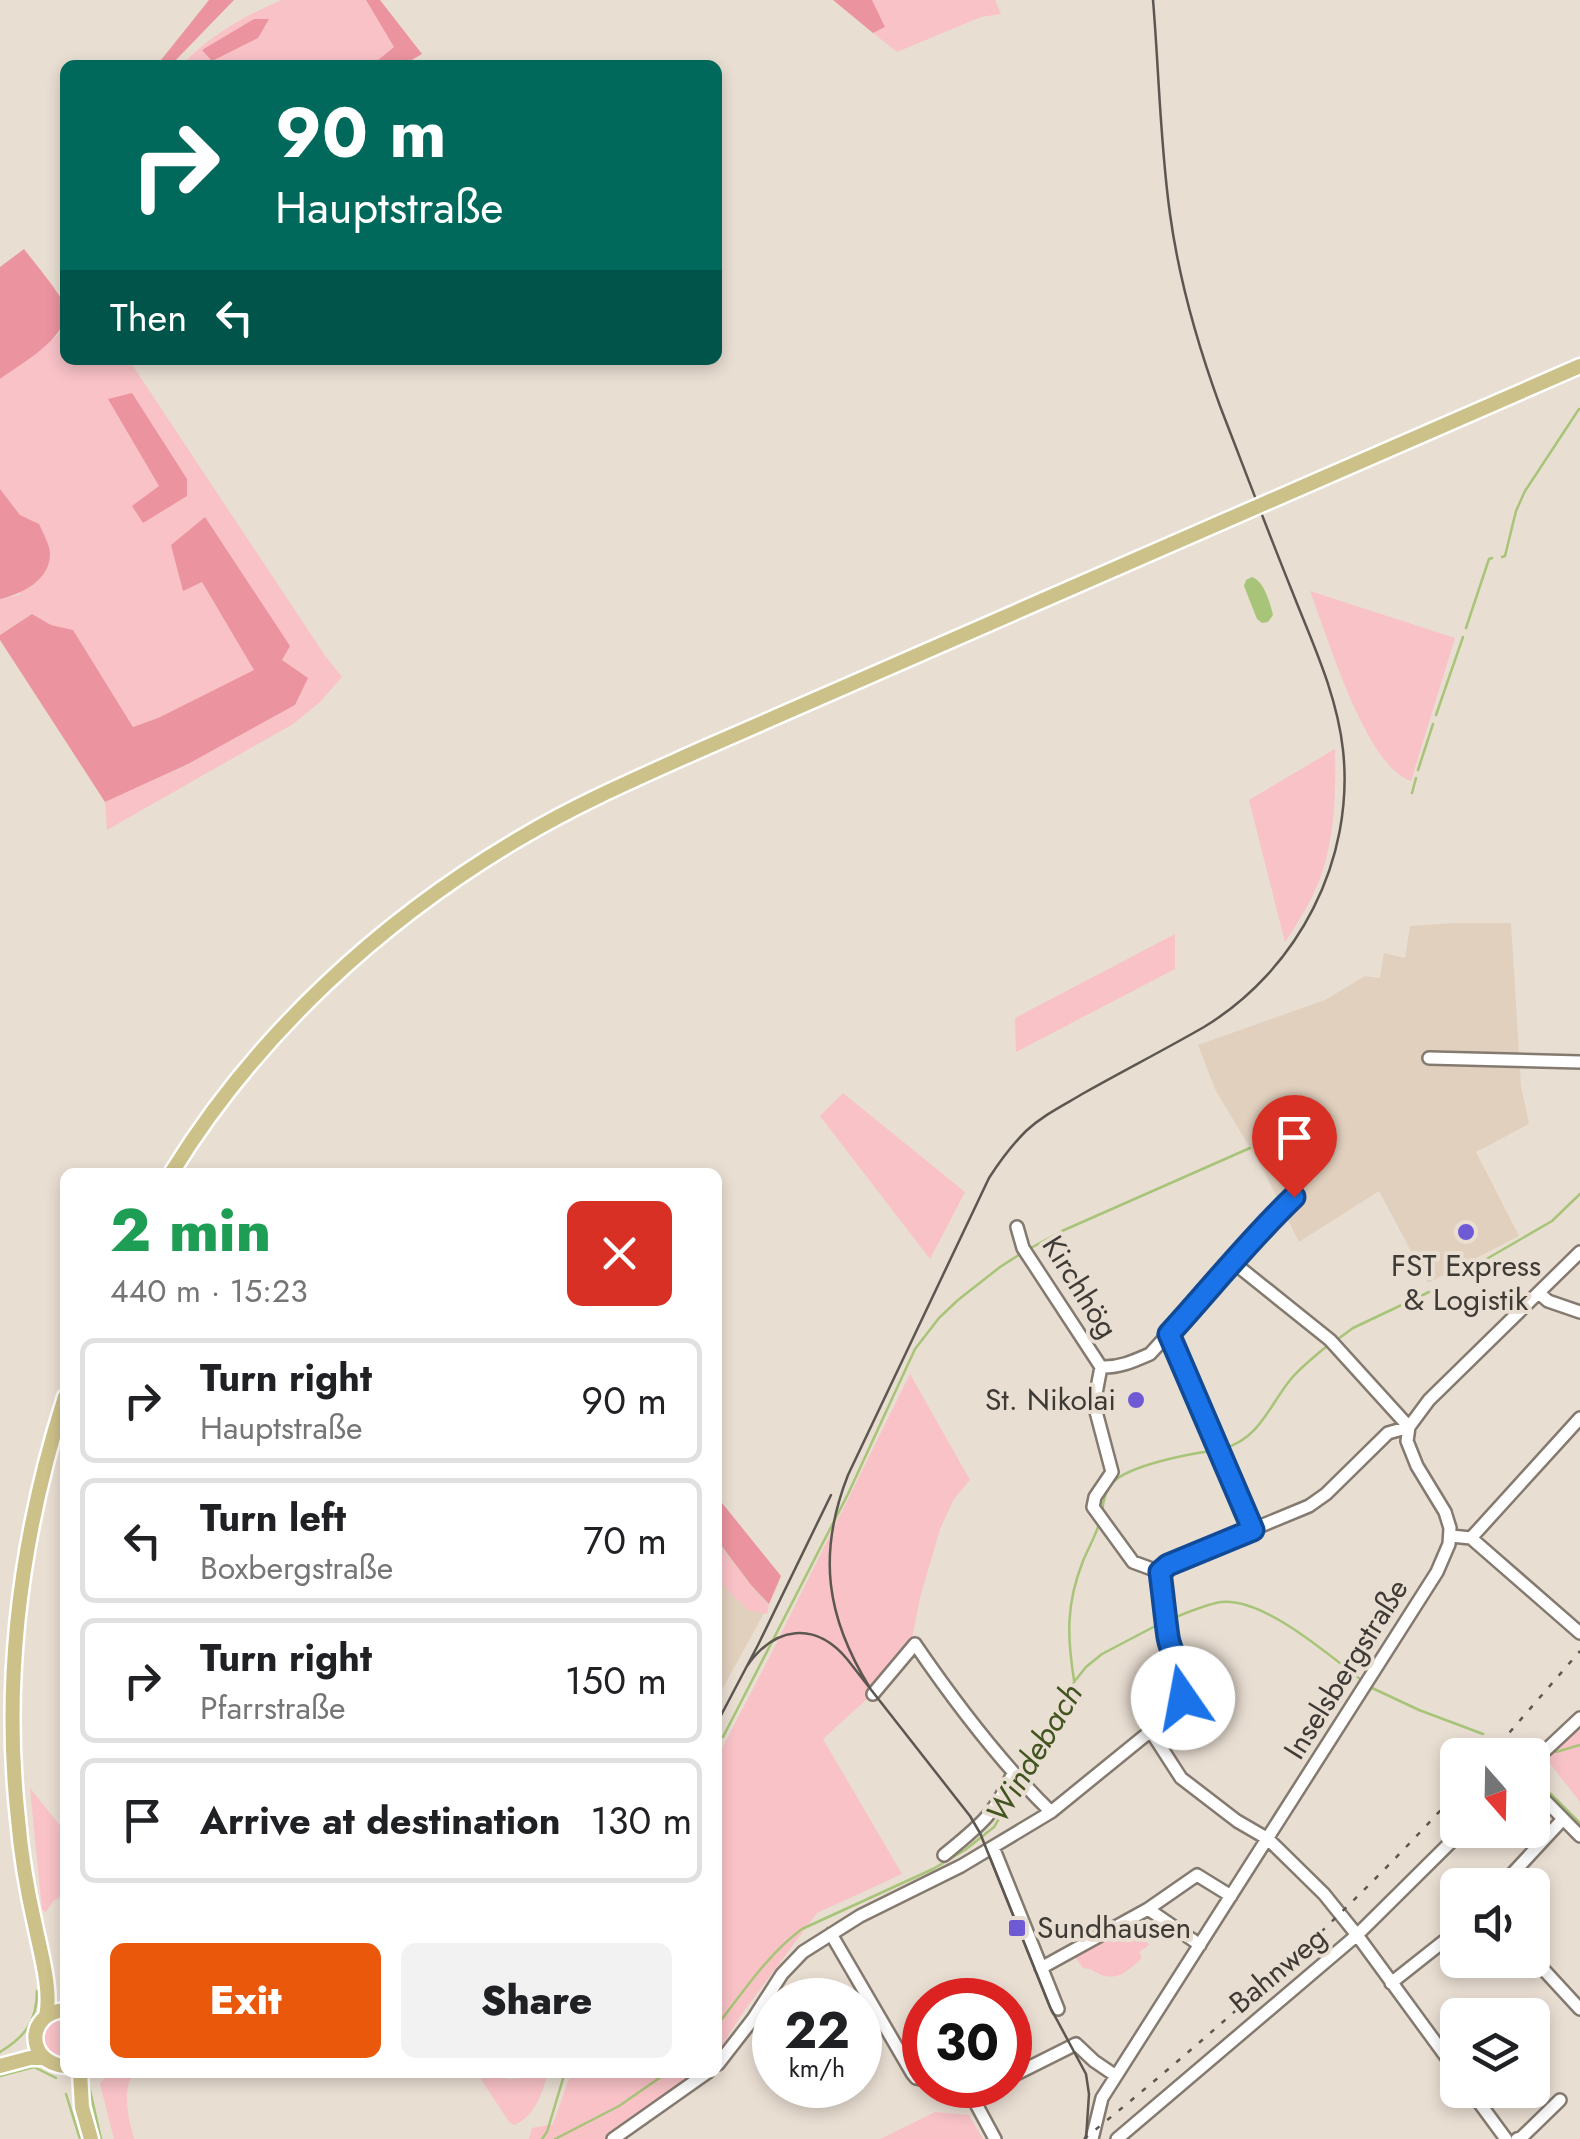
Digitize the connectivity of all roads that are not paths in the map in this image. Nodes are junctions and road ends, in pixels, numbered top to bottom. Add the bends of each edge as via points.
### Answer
1 (1580, 366) edge
2 (1429, 1058) dead end
3 (1580, 1062) edge
4 (175, 1168) edge
5 (1294, 1197) dead end
6 (1017, 1227) dead end
7 (1580, 1252) edge
8 (1234, 1262) junction
9 (1540, 1294) junction
10 (1580, 1312) edge
11 (1169, 1334) junction
12 (1101, 1367) junction
13 (60, 1412) edge
14 (1409, 1428) junction
15 (1577, 1428) edge
16 (1253, 1530) junction
17 (1451, 1536) junction
18 (1471, 1538) junction
19 (1160, 1572) junction
20 (1580, 1633) edge
21 (874, 1694) dead end
22 (1580, 1718) edge
23 (1150, 1730) junction
24 (1550, 1746) edge
25 (1019, 1779) junction
26 (1550, 1806) edge
27 (1051, 1812) junction
28 (1563, 1819) junction
29 (1580, 1836) edge
30 (1268, 1839) junction
31 (993, 1847) junction
32 (1445, 1848) edge
33 (944, 1854) dead end
34 (1518, 1868) edge
35 (1231, 1896) junction
36 (1148, 1909) junction
37 (831, 1934) junction
38 (1357, 1935) junction
39 (1200, 1944) junction
40 (1440, 1944) edge
41 (1037, 1959) junction
42 (44, 1966) junction
43 (1550, 1976) edge
44 (1391, 1982) junction
45 (60, 2002) edge
46 (1580, 2008) edge
47 (1058, 2009) dead end
48 (60, 2012) edge
49 (46, 2016) junction
50 (35, 2038) junction
51 (1440, 2049) edge
52 (902, 2055) edge
53 (44, 2058) junction
54 (722, 2059) edge
55 (0, 2064) edge
56 (60, 2065) edge
57 (1032, 2066) edge
58 (1116, 2076) junction
59 (68, 2078) edge
60 (80, 2078) edge
61 (699, 2078) edge
62 (1560, 2100) dead end
63 (82, 2107) junction
64 (978, 2108) edge
65 (1483, 2108) edge
66 (91, 2139) edge
67 (612, 2139) edge
68 (994, 2139) edge
69 (1092, 2139) edge
70 (1116, 2139) edge
71 (1506, 2139) edge
72 (1518, 2139) edge

1 - 4 main road, bridge via 700,750 522,836 361,950 276,1034
2 - 3 street
5 - 8 street
6 - 12 street, Kirchhög via 1026,1252
7 - 9 street
8 - 11 street
8 - 14 street via 1332,1342
9 - 10 street
9 - 14 street
11 - 12 street via 1150,1354
11 - 16 street
12 - 19 street, Kirchhög via 1094,1404 1112,1472 1093,1507 1133,1562
13 - 42 main road via 26,1546 12,1697 18,1822
14 - 16 street via 1388,1433 1309,1506
14 - 17 street via 1408,1448
15 - 18 street
16 - 19 street
17 - 18 street
17 - 30 street, Inselsbergstraße via 1437,1572
18 - 20 street
19 - 23 street via 1170,1642 1186,1686 1174,1712
21 - 25 street via 915,1644
22 - 24 street
23 - 27 street
23 - 30 street via 1181,1778
25 - 27 street
25 - 33 street via 982,1824
26 - 28 street
27 - 31 street
28 - 29 street
28 - 34 street
30 - 35 street, Inselsbergstraße
30 - 38 street
31 - 37 street
31 - 41 street
32 - 38 street, Bahnweg
35 - 36 street via 1197,1875
35 - 39 street, Inselsbergstraße
36 - 39 street
36 - 41 street
37 - 52 street
37 - 54 street via 782,1974
38 - 44 street
38 - 70 street, Bahnweg
39 - 58 street, Inselsbergstraße
40 - 44 street
41 - 47 street
42 - 45 main road
42 - 49 main road
43 - 46 street
44 - 51 street
48 - 49 main road
49 - 50 main road
50 - 53 main road
50 - 55 main road
53 - 55 main road
53 - 56 main road
57 - 58 street via 1076,2044
58 - 69 street, Inselsbergstraße via 1102,2098
59 - 63 main road
60 - 63 main road
61 - 67 street
62 - 72 street
63 - 66 main road
64 - 68 street
65 - 71 street

